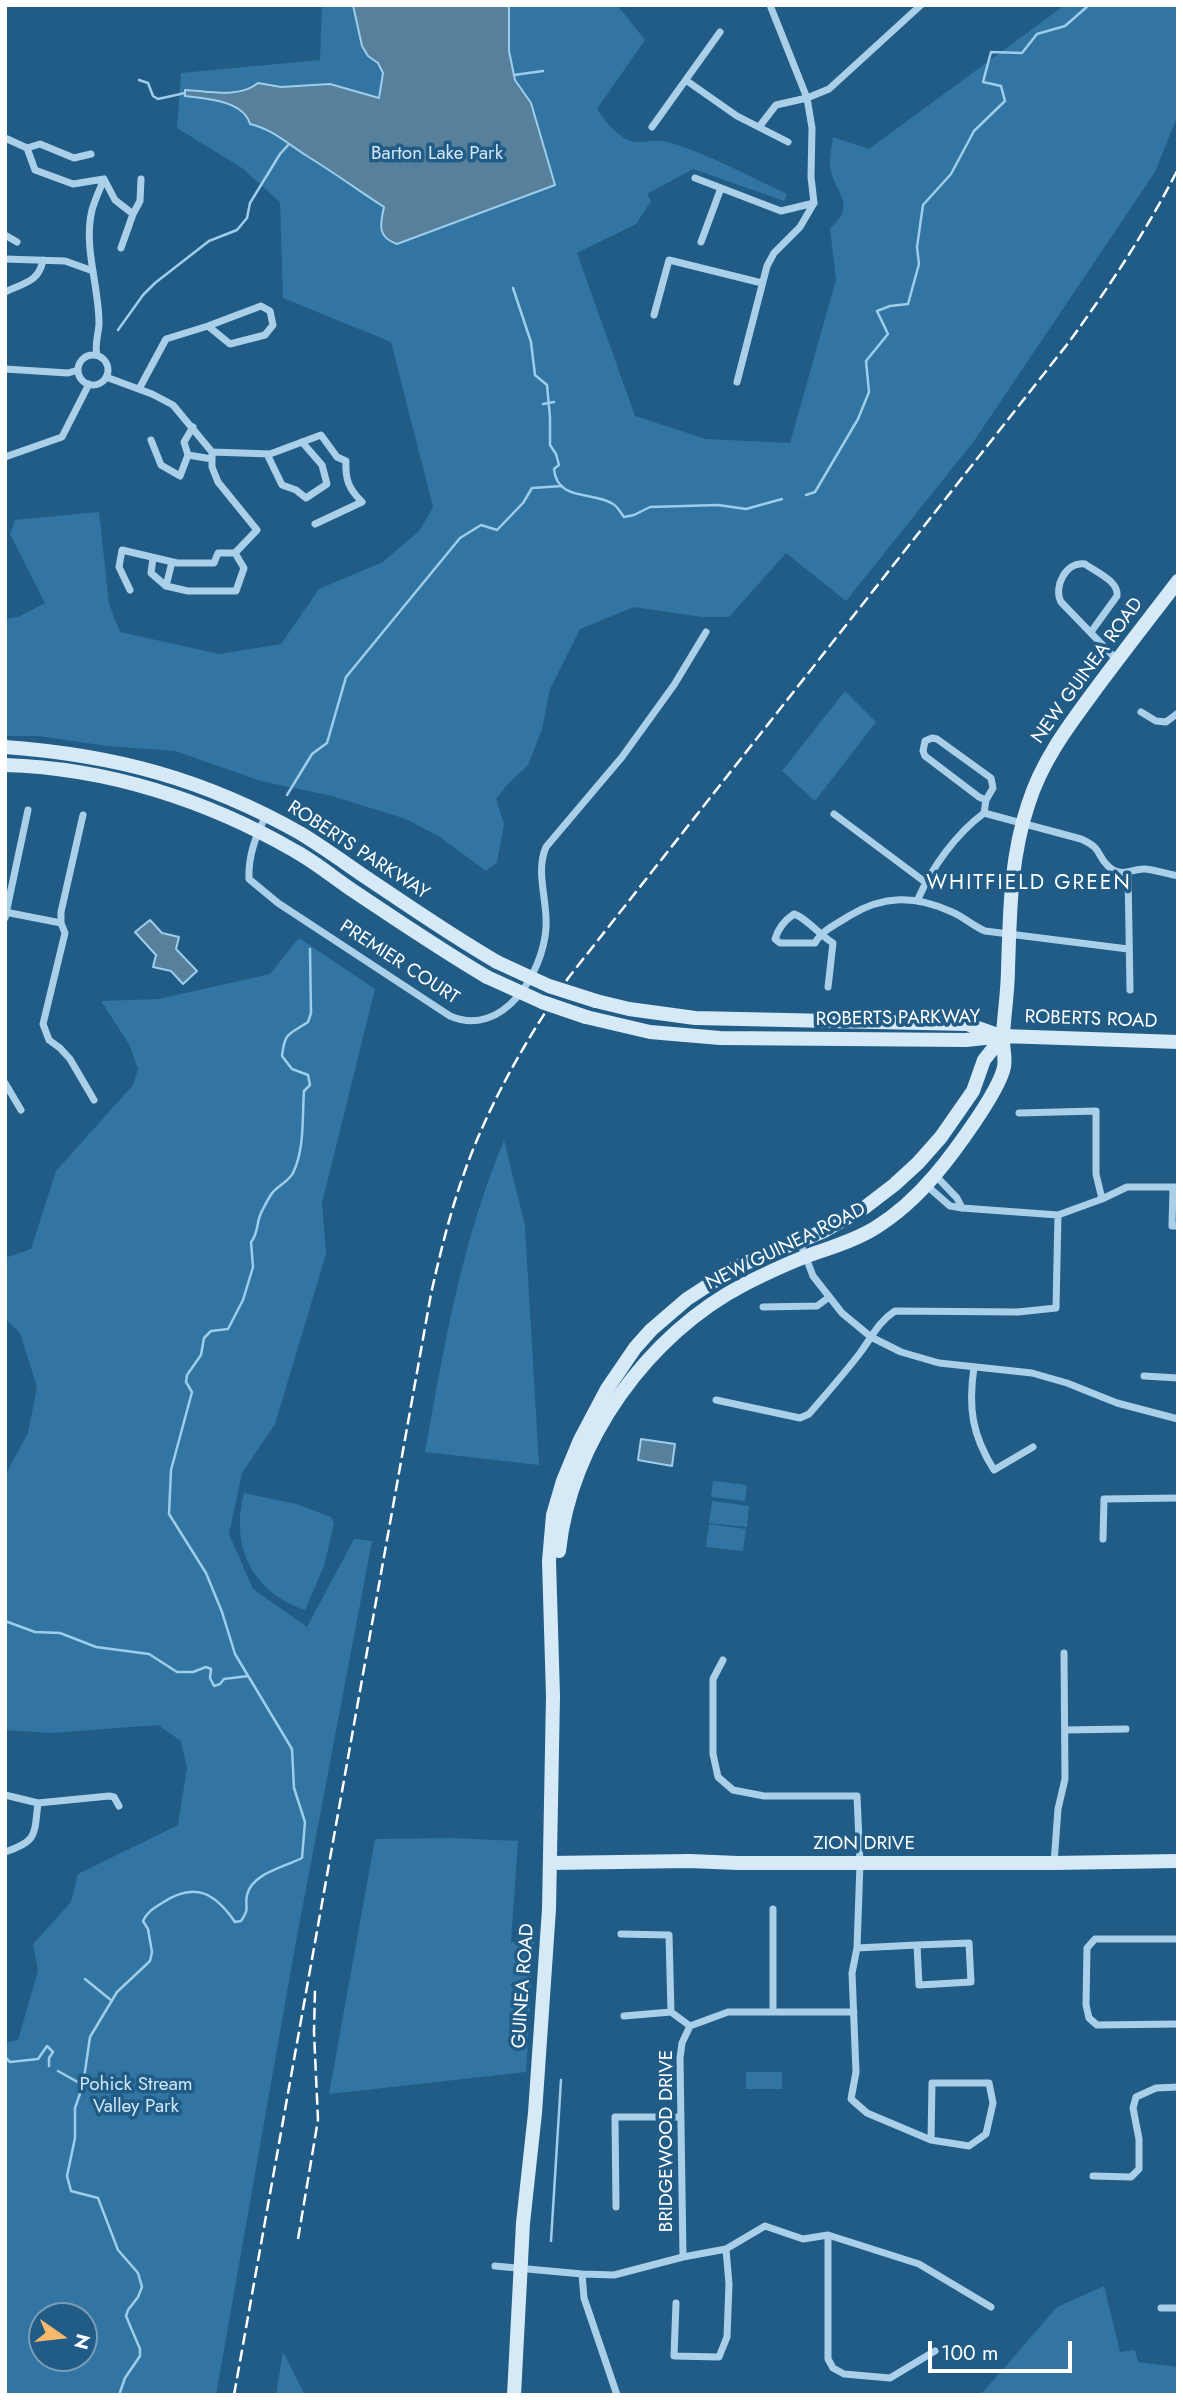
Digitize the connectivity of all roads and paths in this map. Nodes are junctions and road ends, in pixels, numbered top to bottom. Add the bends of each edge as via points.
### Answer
1 (771, 5) edge
2 (921, 5) edge
3 (720, 32) dead end
4 (687, 81) junction
5 (807, 98) junction
6 (652, 127) dead end
7 (759, 127) junction
8 (5, 138) edge
9 (788, 142) dead end
10 (27, 148) junction
11 (91, 154) dead end
12 (695, 178) dead end
13 (104, 179) junction
14 (141, 179) dead end
15 (721, 188) junction
16 (814, 203) junction
17 (133, 214) junction
18 (5, 235) edge
19 (18, 242) dead end
20 (701, 243) dead end
21 (121, 248) dead end
22 (5, 259) edge
23 (43, 260) junction
24 (93, 271) junction
25 (762, 283) junction
26 (5, 292) edge
27 (654, 315) dead end
28 (208, 326) junction
29 (97, 355) junction
30 (5, 369) edge
31 (78, 370) junction
32 (106, 377) junction
33 (737, 382) dead end
34 (89, 384) junction
35 (139, 389) junction
36 (193, 427) junction
37 (151, 440) dead end
38 (302, 442) junction
39 (267, 454) junction
40 (188, 456) junction
41 (212, 456) junction
42 (5, 457) edge
43 (315, 524) dead end
44 (234, 553) junction
45 (153, 558) junction
46 (172, 562) junction
47 (1178, 581) edge
48 (166, 586) junction
49 (130, 590) dead end
50 (706, 632) dead end
51 (1091, 632) junction
52 (1117, 660) junction
53 (1141, 712) dead end
54 (1178, 713) edge
55 (5, 747) edge
56 (5, 765) edge
57 (986, 800) junction
58 (28, 810) dead end
59 (984, 813) junction
60 (834, 814) dead end
61 (83, 815) dead end
62 (266, 815) junction
63 (1022, 824) junction
64 (258, 831) junction
65 (1128, 873) junction
66 (1178, 876) edge
67 (925, 882) junction
68 (918, 899) junction
69 (6, 914) edge
70 (61, 923) junction
71 (1009, 934) junction
72 (819, 935) junction
73 (1128, 949) junction
74 (828, 987) dead end
75 (1130, 990) dead end
76 (1003, 1036) junction
77 (1178, 1042) edge
78 (5, 1083) edge
79 (94, 1100) dead end
80 (21, 1110) dead end
81 (1019, 1113) dead end
82 (930, 1180) junction
83 (1175, 1187) edge
84 (1102, 1199) junction
85 (962, 1208) junction
86 (1058, 1215) junction
87 (1178, 1226) edge
88 (800, 1242) junction
89 (805, 1257) junction
90 (828, 1298) junction
91 (763, 1307) dead end
92 (871, 1337) junction
93 (974, 1367) junction
94 (1144, 1376) dead end
95 (1178, 1378) edge
96 (716, 1400) dead end
97 (1178, 1419) edge
98 (1032, 1447) dead end
99 (1178, 1498) edge
100 (559, 1516) junction
101 (1104, 1539) dead end
102 (551, 1579) joint
103 (1064, 1653) dead end
104 (723, 1660) dead end
105 (1126, 1729) dead end
106 (1065, 1730) junction
107 (5, 1795) edge
108 (38, 1803) junction
109 (119, 1806) dead end
110 (5, 1852) edge
111 (1178, 1861) edge
112 (550, 1863) junction
113 (860, 1863) junction
114 (1054, 1863) junction
115 (773, 1909) dead end
116 (621, 1934) dead end
117 (1178, 1939) edge
118 (917, 1945) junction
119 (857, 1948) junction
120 (773, 2010) junction
121 (671, 2012) junction
122 (854, 2012) junction
123 (624, 2016) dead end
124 (1178, 2024) edge
125 (690, 2026) junction
126 (1178, 2087) edge
127 (681, 2117) junction
128 (931, 2140) junction
129 (1093, 2176) dead end
130 (616, 2207) dead end
131 (828, 2235) junction
132 (726, 2249) junction
133 (683, 2257) junction
134 (495, 2266) dead end
135 (521, 2270) junction
136 (582, 2274) junction
137 (676, 2302) dead end
138 (991, 2307) dead end
139 (1161, 2308) dead end
140 (1178, 2308) edge
141 (935, 2350) dead end
142 (513, 2395) edge
143 (617, 2395) edge

1 - 5 street
2 - 5 street via 829,89
3 - 4 street
4 - 6 street
4 - 7 street
5 - 7 street via 776,105
5 - 16 street
7 - 9 street
8 - 10 street
10 - 11 street via 40,144 74,158
10 - 13 street via 35,170 73,184
12 - 15 street
13 - 17 street via 116,200
13 - 24 street via 90,225
14 - 17 street via 140,201
15 - 16 street via 781,211
15 - 20 street
16 - 25 street via 800,227 774,253
17 - 21 street
18 - 19 street
22 - 23 street
23 - 24 street via 65,261
23 - 26 street via 37,277
24 - 29 street via 99,323
25 - 27 street via 669,260
25 - 33 street
28 - 28 street via 230,344 265,335 272,324 271,311 261,306
28 - 35 street via 166,339
29 - 31 street via 83,358
29 - 32 street via 107,362
30 - 31 street
31 - 34 street
32 - 34 street
32 - 35 street
34 - 42 street via 62,437
35 - 36 street via 173,405
36 - 40 street via 184,442
36 - 41 street
37 - 40 street via 161,465 180,476
38 - 39 street
38 - 39 street via 322,465 327,484 306,498 282,485
38 - 43 street via 321,435 337,457 346,461 350,489 362,502
39 - 41 street
40 - 41 street
41 - 44 street via 218,482 257,530
44 - 46 street via 218,553 214,563
44 - 48 street via 244,568 236,591
45 - 46 street
45 - 48 street via 151,573
45 - 49 street via 122,550 119,567
46 - 48 street
47 - 52 main road, NEW GUINEA ROAD
50 - 64 street, PREMIER COURT via 622,757 546,847 542,861 547,918 542,949 523,989 495,1017 475,1022 450,1016 278,903 249,879 248,864
51 - 51 street via 1118,591 1079,563 1072,566 1057,594
51 - 52 street
52 - 63 main road, NEW GUINEA ROAD via 1048,757
53 - 54 street via 1166,722
55 - 62 main road, ROBERTS PARKWAY via 58,751 145,768 209,789
56 - 64 main road, ROBERTS PARKWAY via 82,773 155,789
57 - 57 street via 993,788 991,778 937,739 925,741 925,756
57 - 59 street
58 - 69 street
59 - 63 street
59 - 67 street
60 - 67 street
61 - 70 street
62 - 64 street, PREMIER COURT
62 - 76 main road, ROBERTS PARKWAY, bridge via 497,962 596,1001 695,1018 967,1024
63 - 65 street via 1094,845 1108,866
63 - 71 main road, NEW GUINEA ROAD via 1011,885
64 - 76 main road, ROBERTS PARKWAY, bridge via 487,977 586,1017 650,1032 720,1038 966,1040
65 - 66 street via 1145,869
65 - 73 street
67 - 68 street
68 - 71 street via 985,931
68 - 72 street via 875,903
69 - 70 street
70 - 79 street via 65,933 43,1024 49,1040 70,1059
71 - 73 street
71 - 76 main road, NEW GUINEA ROAD
72 - 72 street via 794,914 775,939 815,943
72 - 74 street via 832,943
73 - 75 street
76 - 77 main road, ROBERTS ROAD
76 - 82 main road, NEW GUINEA ROAD via 1004,1066 998,1079 976,1118
76 - 88 main road, NEW GUINEA ROAD via 984,1060 973,1091 918,1163 864,1208
78 - 80 street
81 - 84 street via 1096,1111 1096,1174
82 - 85 street via 957,1198
82 - 85 street via 950,1206
82 - 89 main road, NEW GUINEA ROAD via 874,1228
83 - 84 street via 1127,1187
83 - 87 street via 1172,1226
84 - 86 street
85 - 86 street
86 - 92 street via 1056,1308 895,1311 883,1318
88 - 89 street
88 - 100 main road, NEW GUINEA ROAD via 736,1267 707,1285 667,1315 635,1348 580,1440 563,1481
89 - 90 street
89 - 100 main road, NEW GUINEA ROAD via 715,1301 646,1361 601,1427
90 - 91 street via 817,1306
90 - 92 street
92 - 93 street via 919,1358
92 - 96 street via 809,1414 800,1418
93 - 97 street via 1032,1373
93 - 98 street via 971,1414 982,1451 994,1470
94 - 95 street
99 - 101 street via 1104,1499
100 - 102 main road, NEW GUINEA ROAD via 558,1562
102 - 112 main road, GUINEA ROAD
103 - 106 street
104 - 113 street via 713,1679 713,1754 718,1777 733,1790 764,1796 858,1796
105 - 106 street
106 - 114 street via 1065,1779
107 - 108 street
108 - 109 street via 109,1796
108 - 110 street via 35,1832 29,1842
111 - 114 main road, ZION DRIVE
112 - 113 main road, ZION DRIVE
112 - 135 main road, GUINEA ROAD
113 - 114 main road, ZION DRIVE
113 - 119 street
115 - 120 street
116 - 121 street via 668,1935
117 - 124 street via 1095,1939 1087,1948 1086,2005 1089,2018 1097,2025
118 - 118 street via 969,1943 971,1982 919,1986
118 - 119 street
119 - 122 street via 852,1973
120 - 122 street, BRIDGEWOOD DRIVE
120 - 125 street, BRIDGEWOOD DRIVE via 729,2012
121 - 123 street
121 - 125 street
122 - 128 street via 856,2072 851,2099 866,2113
125 - 127 street, BRIDGEWOOD DRIVE via 680,2058
126 - 129 street via 1156,2088 1136,2097 1139,2169 1131,2177
127 - 130 street via 615,2117
127 - 133 street, BRIDGEWOOD DRIVE
128 - 128 street via 969,2146 986,2134 993,2103 989,2083 932,2083
131 - 132 street via 803,2239 765,2226
131 - 138 street via 919,2264
131 - 141 street via 828,2359 833,2368 844,2374 890,2378
132 - 133 street
132 - 137 street via 727,2337 719,2357 674,2356
133 - 136 street via 614,2275
134 - 135 street
135 - 136 street
135 - 142 main road, GUINEA ROAD
136 - 143 street via 584,2298
139 - 140 street

